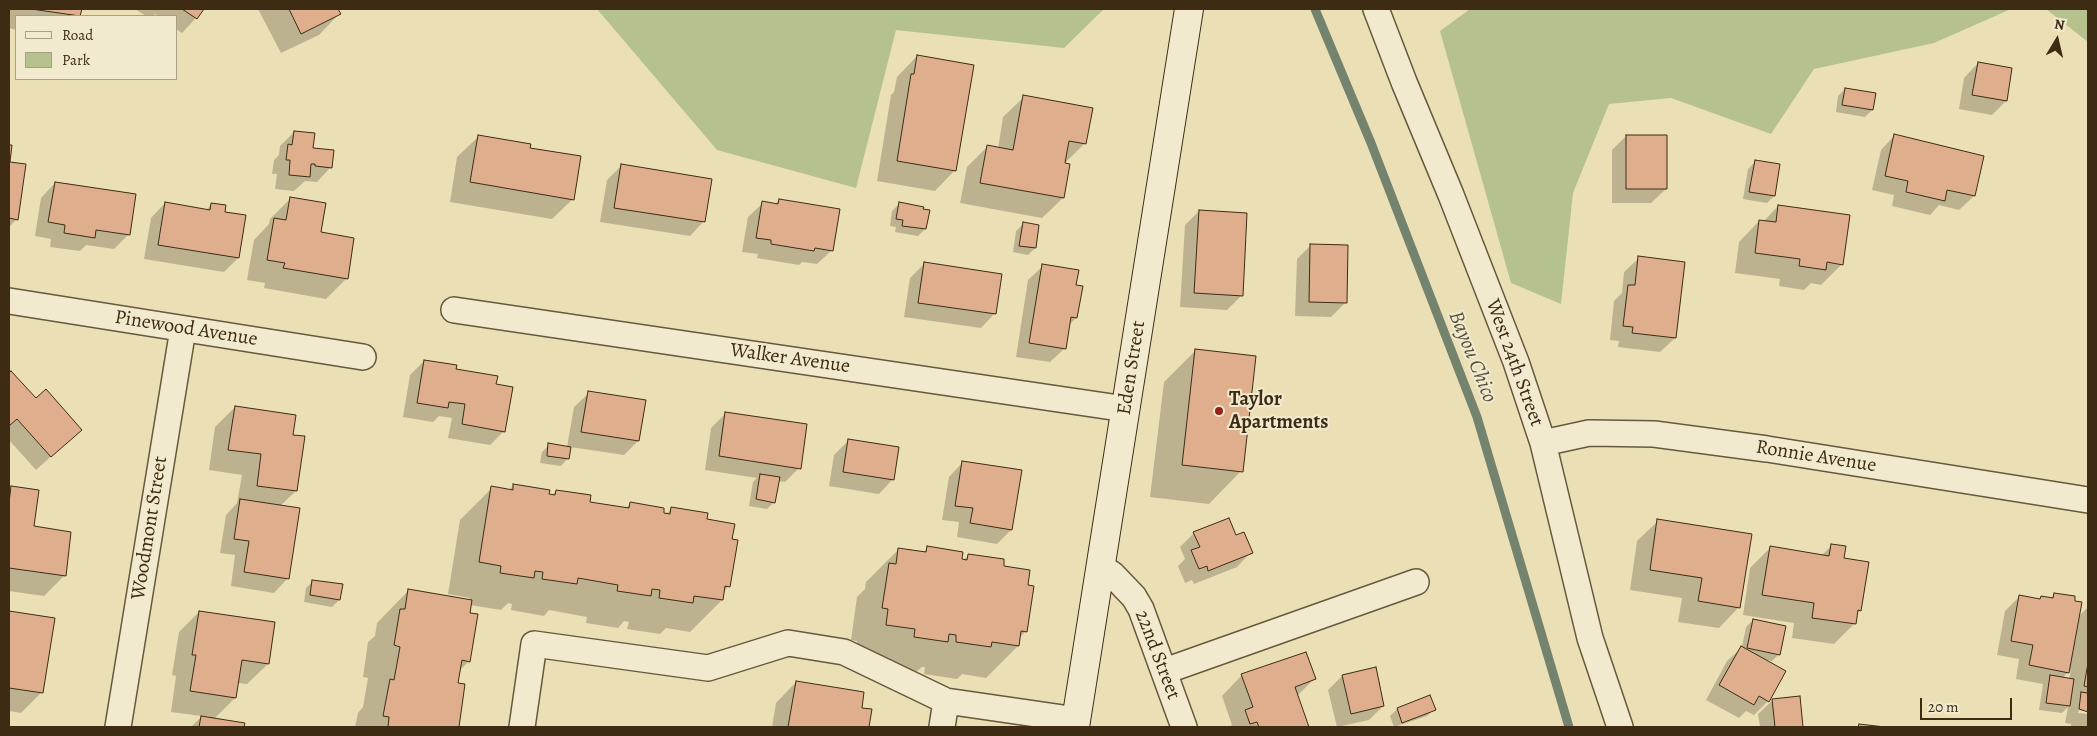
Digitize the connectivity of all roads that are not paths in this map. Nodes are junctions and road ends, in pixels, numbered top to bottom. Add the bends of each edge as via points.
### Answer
1 (1189, 9) edge
2 (1376, 9) edge
3 (9, 302) edge
4 (454, 310) dead end
5 (182, 328) junction
6 (363, 357) dead end
7 (1126, 409) junction
8 (1543, 442) junction
9 (2088, 500) edge
10 (1101, 567) junction
11 (1416, 582) dead end
12 (1165, 671) junction
13 (946, 701) junction
14 (1076, 724) edge
15 (118, 727) edge
16 (522, 727) edge
17 (942, 727) edge
18 (1184, 727) edge
19 (1620, 727) edge

1 - 7 street, Eden Street
2 - 8 street, West 24th Street via 1512,352
3 - 5 street, Pinewood Avenue
4 - 7 street, Walker Avenue
5 - 6 street, Pinewood Avenue
5 - 15 street, Woodmont Street
7 - 10 street, Eden Street
8 - 9 street, Ronnie Avenue via 1589,433 1654,434
8 - 19 street, West 24th Street via 1590,638
10 - 12 street, 22nd Street via 1134,597
10 - 14 street, Eden Street
11 - 12 street
12 - 18 street, 22nd Street
13 - 14 street
13 - 16 street via 844,652 788,644 708,668 534,644
13 - 17 street

